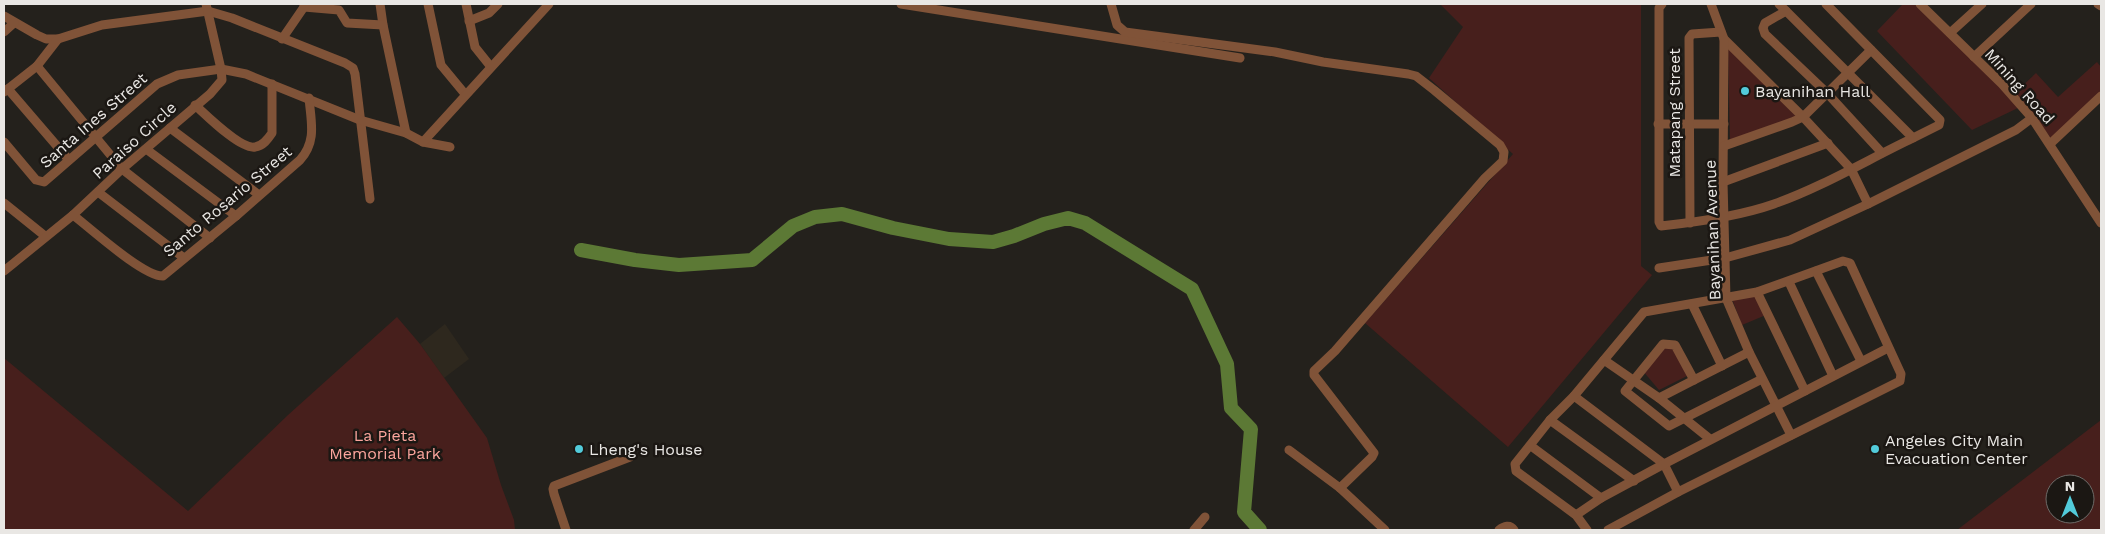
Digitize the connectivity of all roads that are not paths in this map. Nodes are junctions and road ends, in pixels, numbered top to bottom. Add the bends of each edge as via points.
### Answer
1 (380, 4) edge
2 (428, 4) edge
3 (466, 4) edge
4 (498, 4) edge
5 (549, 4) edge
6 (901, 4) edge
7 (1111, 4) edge
8 (1662, 4) edge
9 (1711, 4) edge
10 (1826, 4) edge
11 (1920, 4) edge
12 (1982, 4) edge
13 (2031, 4) edge
14 (2098, 4) edge
15 (304, 6) edge
16 (2101, 6) edge
17 (339, 7) edge
18 (1783, 7) edge
19 (207, 8) edge
20 (4, 16) edge
21 (469, 21) junction
22 (14, 23) junction
23 (383, 25) junction
24 (1117, 25) junction
25 (4, 32) edge
26 (1950, 33) junction
27 (1722, 36) junction
28 (1111, 37) junction
29 (58, 39) junction
30 (282, 39) junction
31 (1871, 50) junction
32 (1974, 57) junction
33 (1240, 58) dead end
34 (37, 66) junction
35 (491, 66) junction
36 (222, 69) junction
37 (1848, 72) junction
38 (272, 84) junction
39 (6, 91) edge
40 (1827, 93) junction
41 (466, 94) junction
42 (2101, 96) edge
43 (309, 98) junction
44 (195, 105) junction
45 (1803, 116) junction
46 (2032, 118) junction
47 (360, 120) junction
48 (1658, 124) junction
49 (1689, 124) junction
50 (1724, 124) junction
51 (170, 128) junction
52 (406, 133) junction
53 (96, 137) junction
54 (1913, 138) junction
55 (4, 142) edge
56 (423, 142) junction
57 (1828, 143) junction
58 (2050, 144) junction
59 (1724, 146) junction
60 (450, 147) dead end
61 (146, 149) junction
62 (1882, 153) junction
63 (69, 160) junction
64 (122, 169) junction
65 (1851, 169) junction
66 (1723, 182) junction
67 (98, 192) junction
68 (259, 195) junction
69 (370, 199) dead end
70 (4, 203) edge
71 (1868, 204) junction
72 (73, 215) junction
73 (236, 216) junction
74 (1723, 216) junction
75 (1690, 223) junction
76 (2101, 223) edge
77 (45, 236) junction
78 (210, 238) junction
79 (184, 258) junction
80 (1725, 258) junction
81 (6, 266) edge
82 (1659, 268) dead end
83 (1816, 272) junction
84 (1788, 282) junction
85 (1757, 292) junction
86 (1726, 298) junction
87 (1692, 304) junction
88 (1888, 348) junction
89 (1749, 352) junction
90 (1604, 360) junction
91 (1861, 361) junction
92 (1722, 366) junction
93 (1833, 376) junction
94 (1762, 379) junction
95 (1633, 380) junction
96 (1694, 380) junction
97 (1805, 391) junction
98 (1574, 396) junction
99 (1659, 398) junction
100 (1776, 405) junction
101 (1684, 418) junction
102 (1550, 420) junction
103 (1791, 435) junction
104 (1710, 439) junction
105 (1531, 446) junction
106 (1289, 450) dead end
107 (630, 457) dead end
108 (1664, 464) junction
109 (1634, 481) junction
110 (1340, 488) junction
111 (1678, 492) junction
112 (1601, 498) junction
113 (1576, 515) junction
114 (1204, 517) dead end
115 (566, 530) edge
116 (1194, 530) edge
117 (1385, 530) edge
118 (1499, 530) edge
119 (1514, 530) edge
120 (1586, 530) edge
121 (1608, 530) edge

1 - 23 street
2 - 41 street via 441,65
3 - 21 street
4 - 21 street via 489,13
5 - 35 street
6 - 28 street
7 - 24 street
8 - 48 street via 1659,8
9 - 27 street
10 - 31 street
11 - 26 street, Mining Road
12 - 26 street
13 - 32 street
14 - 16 street
15 - 17 street
15 - 30 street
17 - 23 street via 348,24
18 - 37 street
18 - 40 street via 1764,23 1765,34
19 - 29 street via 102,25
19 - 30 street
19 - 36 street
20 - 22 street
21 - 35 street via 475,47
22 - 25 street
22 - 29 street via 46,39
23 - 52 street
24 - 28 street
24 - 110 street via 1125,32 1275,52 1416,76 1504,152 1503,161 1314,372 1374,453
26 - 32 street, Mining Road
27 - 45 street
27 - 49 street, Matapang Street via 1690,35
27 - 50 street, Bayanihan Avenue
28 - 33 street
29 - 34 street
30 - 47 street via 353,68
31 - 37 street
31 - 54 street via 1940,120 1939,125
32 - 46 street, Mining Road
34 - 39 street
34 - 53 street
35 - 41 street
36 - 38 street, Santa Ines Street
36 - 44 street, Paraiso Circle via 222,80
36 - 53 street, Santa Ines Street via 165,79
37 - 40 street
37 - 54 street
38 - 43 street, Santa Ines Street
38 - 44 street via 272,133 254,148 240,143
39 - 63 street
40 - 45 street
40 - 62 street
41 - 56 street
42 - 58 street
43 - 47 street, Santa Ines Street
43 - 68 street, Santo Rosario Street via 309,150
44 - 51 street, Paraiso Circle
45 - 57 street
45 - 59 street
46 - 58 street, Mining Road
46 - 71 street via 2016,130
47 - 52 street, Santa Ines Street
47 - 69 street
48 - 49 street
48 - 75 street via 1658,222 1661,226
49 - 50 street
49 - 75 street, Matapang Street
50 - 59 street, Bayanihan Avenue
51 - 61 street, Paraiso Circle
51 - 68 street
52 - 56 street, Santa Ines Street
53 - 63 street, Santa Ines Street
53 - 64 street
54 - 62 street
55 - 63 street, Santa Ines Street via 39,182 44,182
56 - 60 street, Santa Ines Street
57 - 65 street
57 - 66 street
58 - 76 street, Mining Road
59 - 66 street, Bayanihan Avenue
61 - 64 street, Paraiso Circle
61 - 73 street
62 - 65 street
64 - 67 street, Paraiso Circle
64 - 78 street
65 - 71 street
65 - 74 street via 1774,204
66 - 74 street, Bayanihan Avenue
67 - 72 street, Paraiso Circle
67 - 79 street
68 - 73 street, Santo Rosario Street
70 - 77 street
71 - 80 street via 1790,240
72 - 77 street, Paraiso Circle
72 - 79 street, Santo Rosario Street via 156,276 163,276
73 - 78 street, Santo Rosario Street
74 - 75 street
74 - 80 street, Bayanihan Avenue
77 - 81 street, Paraiso Circle
78 - 79 street, Santo Rosario Street
80 - 82 street
80 - 86 street, Bayanihan Avenue
83 - 84 street
83 - 88 street via 1843,261 1850,263
83 - 91 street
84 - 85 street
84 - 93 street
85 - 86 street
85 - 97 street
86 - 87 street
86 - 89 street, Bayanihan Avenue
87 - 90 street via 1644,312
87 - 92 street
88 - 91 street
88 - 103 street via 1901,374 1900,381
89 - 92 street
89 - 94 street, Bayanihan Avenue
90 - 95 street
90 - 98 street
91 - 93 street
92 - 96 street
93 - 97 street
94 - 100 street, Bayanihan Avenue
94 - 101 street
95 - 96 street via 1663,344 1675,345
95 - 99 street
95 - 101 street via 1625,389 1626,393 1667,425
96 - 99 street
97 - 100 street
98 - 102 street
98 - 108 street
99 - 101 street
100 - 103 street, Bayanihan Avenue
100 - 104 street
101 - 104 street
102 - 105 street
102 - 109 street
103 - 111 street
104 - 108 street
105 - 112 street
105 - 113 street via 1516,464 1516,471
106 - 110 street
107 - 115 street via 554,486
108 - 109 street
108 - 111 street
109 - 112 street
110 - 117 street
111 - 121 street
112 - 113 street
113 - 120 street
114 - 116 street
118 - 119 street via 1506,526

